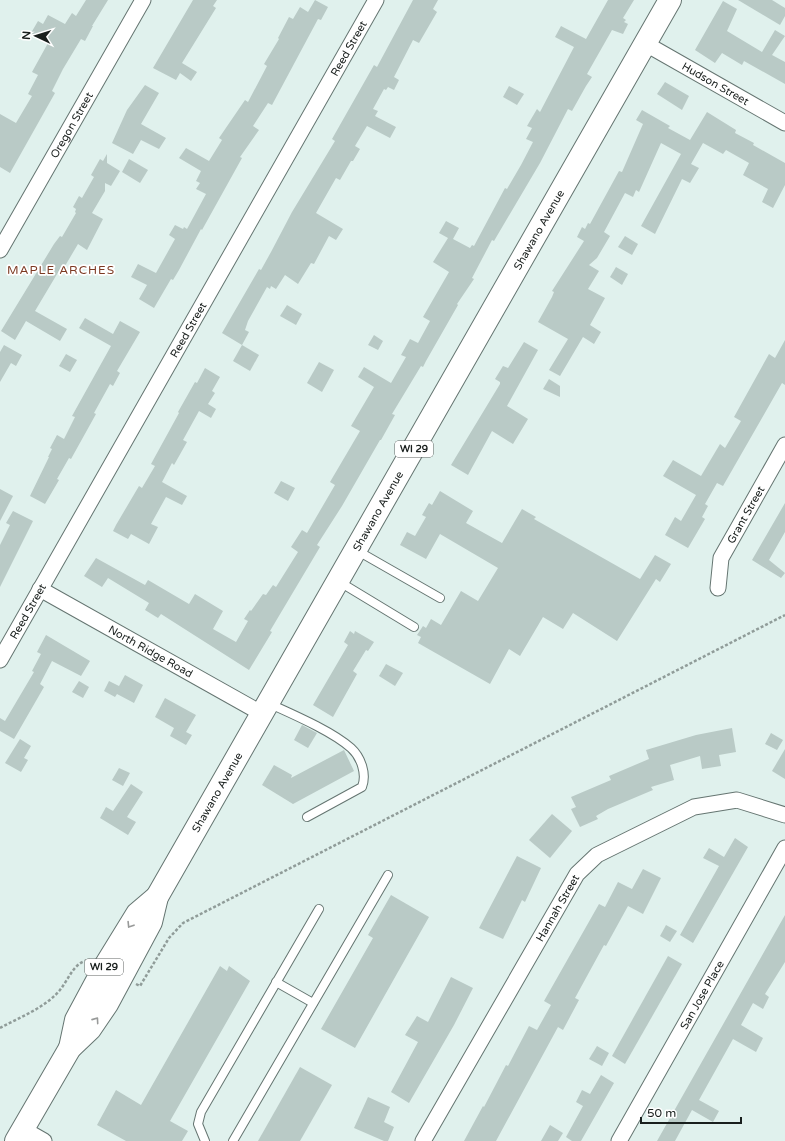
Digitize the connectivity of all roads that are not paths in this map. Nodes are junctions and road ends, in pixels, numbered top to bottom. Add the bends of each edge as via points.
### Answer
1 (143, 0) edge
2 (376, 0) edge
3 (670, 0) edge
4 (646, 44) junction
5 (785, 123) edge
6 (0, 250) edge
7 (785, 445) edge
8 (355, 550) junction
9 (338, 581) junction
10 (718, 588) dead end
11 (40, 589) junction
12 (440, 598) dead end
13 (414, 627) dead end
14 (0, 660) edge
15 (264, 708) junction
16 (785, 815) edge
17 (307, 817) dead end
18 (785, 848) edge
19 (388, 875) dead end
20 (319, 910) dead end
21 (276, 982) junction
22 (313, 1003) junction
23 (20, 1135) edge
24 (44, 1141) edge
25 (205, 1141) edge
26 (233, 1141) edge
27 (423, 1141) edge
28 (619, 1141) edge

1 - 6 street, Oregon Street
2 - 11 street, Reed Street
3 - 4 main road, Shawano Avenue / WI 29
4 - 5 street, Hudson Street
4 - 8 main road, Shawano Avenue / WI 29
7 - 10 street, Grant Street via 721,558
8 - 9 main road, Shawano Avenue / WI 29
8 - 12 lane
9 - 13 lane
9 - 15 main road, Shawano Avenue / WI 29
11 - 14 street, Reed Street
11 - 15 street, North Ridge Road
15 - 17 lane via 316,727 351,748 359,759 364,773 362,787
15 - 23 main road, Shawano Avenue / WI 29 via 157,897 151,922 115,990 90,1029 70,1048
16 - 27 street, Hannah Street via 737,800 694,807 597,855 577,874
18 - 28 street, San Jose Place
19 - 22 lane
20 - 21 lane
21 - 22 lane
21 - 25 lane via 201,1112 198,1124
22 - 26 lane
23 - 24 street

